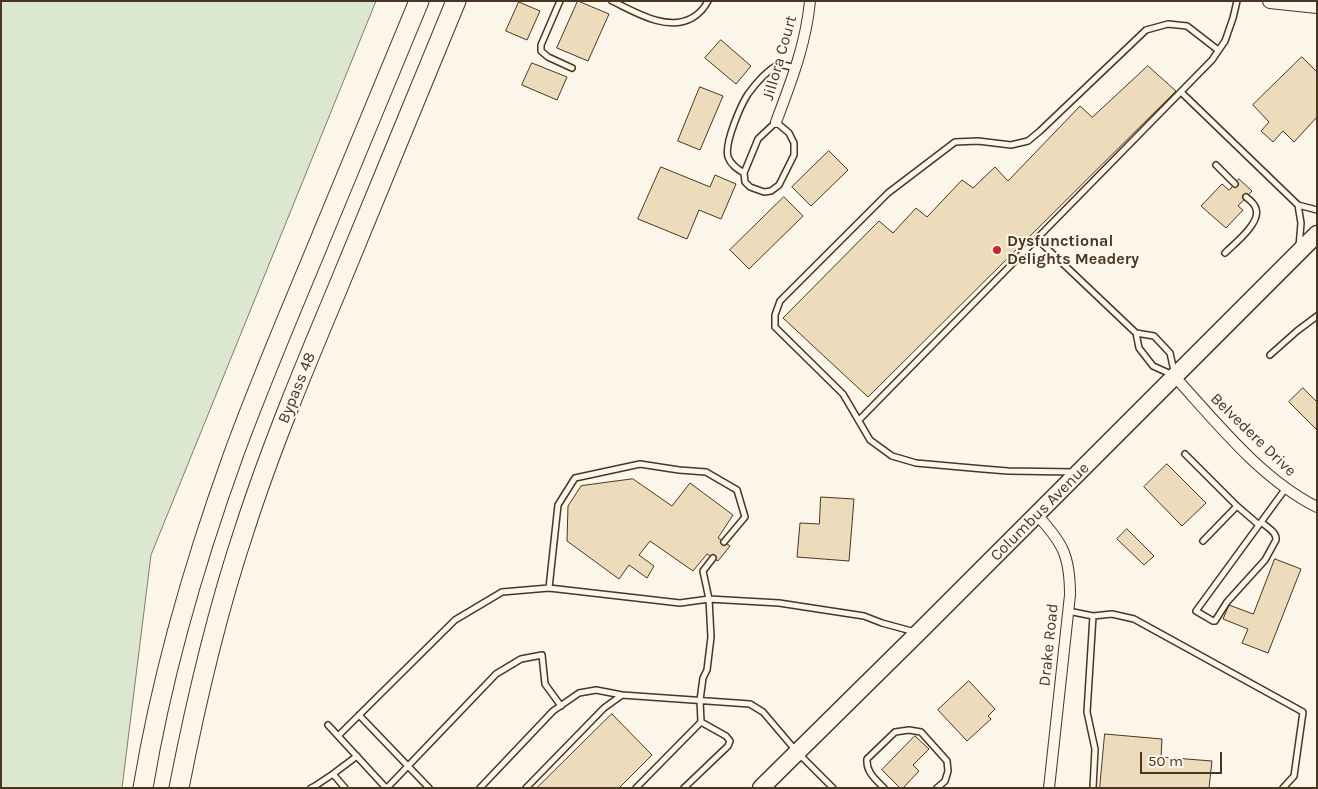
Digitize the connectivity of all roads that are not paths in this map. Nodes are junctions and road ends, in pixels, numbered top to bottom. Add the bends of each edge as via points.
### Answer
1 (419, 1) edge
2 (456, 1) edge
3 (560, 1) edge
4 (612, 1) edge
5 (708, 1) edge
6 (810, 1) edge
7 (1237, 1) edge
8 (1270, 1) edge
9 (1317, 6) edge
10 (1218, 50) junction
11 (572, 68) dead end
12 (796, 68) junction
13 (1181, 92) junction
14 (776, 122) junction
15 (1216, 165) dead end
16 (744, 174) junction
17 (1234, 184) dead end
18 (1246, 197) dead end
19 (1298, 205) junction
20 (1317, 210) edge
21 (1317, 234) edge
22 (1037, 239) junction
23 (1299, 252) junction
24 (1225, 253) dead end
25 (1317, 316) edge
26 (1136, 333) junction
27 (1270, 355) dead end
28 (1175, 377) junction
29 (859, 420) junction
30 (1185, 454) dead end
31 (1079, 472) junction
32 (1286, 488) junction
33 (1237, 506) junction
34 (1317, 507) edge
35 (1037, 515) junction
36 (1260, 523) junction
37 (1202, 541) dead end
38 (724, 542) dead end
39 (713, 558) dead end
40 (549, 588) junction
41 (709, 599) junction
42 (1068, 611) junction
43 (1092, 616) junction
44 (918, 633) junction
45 (622, 694) junction
46 (700, 700) junction
47 (561, 706) junction
48 (359, 716) junction
49 (701, 722) junction
50 (328, 725) dead end
51 (338, 736) junction
52 (797, 752) junction
53 (357, 756) junction
54 (408, 766) junction
55 (333, 774) junction
56 (143, 788) edge
57 (179, 788) edge
58 (311, 788) edge
59 (345, 788) edge
60 (387, 788) edge
61 (428, 788) edge
62 (480, 788) edge
63 (526, 788) edge
64 (636, 788) edge
65 (684, 788) edge
66 (761, 788) edge
67 (833, 788) edge
68 (884, 788) edge
69 (937, 788) edge
70 (1049, 788) edge
71 (1093, 788) edge
72 (1283, 788) edge

1 - 56 highway via 233,454 174,643
2 - 57 highway, Bypass 48 via 305,367 244,530 203,673
3 - 11 lane via 541,51
4 - 5 lane via 639,15 679,24 700,13
6 - 12 street, Jillora Court
7 - 10 lane via 1234,18
8 - 9 street
10 - 13 lane
10 - 29 lane via 1187,26 1168,24 1146,30 1028,141 1011,145 955,142 888,193 780,301 774,315 776,327 844,394
12 - 14 street, Jillora Court
12 - 16 lane via 779,64 773,68 749,94 739,113 728,156 734,168
13 - 19 lane
13 - 22 lane
14 - 16 lane via 758,139
14 - 16 lane via 789,133 794,143 794,155 778,185 764,192 750,187
15 - 17 lane
18 - 24 lane via 1256,207 1255,222
19 - 20 lane
19 - 23 lane via 1301,223
21 - 23 main road, Columbus Avenue
22 - 26 lane
22 - 29 lane
23 - 28 main road, Columbus Avenue
25 - 27 lane
26 - 28 lane via 1139,348 1153,366
26 - 28 lane via 1154,336 1170,353
28 - 31 main road, Columbus Avenue
28 - 32 street, Belvedere Drive via 1254,461
29 - 31 lane via 870,440 892,456 916,463 1008,471
30 - 33 lane
31 - 35 main road, Columbus Avenue
32 - 34 street, Belvedere Drive
32 - 36 lane
33 - 36 lane
33 - 37 lane
35 - 42 street, Drake Road via 1052,532 1065,555 1070,578
35 - 44 main road, Columbus Avenue
36 - 36 lane via 1276,537 1265,560 1227,602 1215,621 1196,611
38 - 40 lane via 745,517 737,490 706,472 640,464 575,478 558,505
39 - 41 lane via 703,571
40 - 41 lane via 680,603
40 - 48 lane via 502,592 455,620
41 - 44 lane via 779,604 864,616
41 - 46 lane via 711,637
42 - 43 lane
42 - 70 street, Drake Road
43 - 71 lane via 1088,712 1095,749
43 - 72 lane via 1112,614 1134,618 1303,712 1294,776
44 - 52 main road, Columbus Avenue
45 - 46 lane
45 - 47 lane via 596,690 579,693
45 - 63 lane via 604,708
46 - 49 lane
46 - 52 lane via 750,704 763,712
47 - 54 lane via 545,684 542,655 521,659 496,674
47 - 62 lane
48 - 51 lane
48 - 54 lane
49 - 64 lane
49 - 65 lane via 730,741
50 - 51 lane
51 - 53 lane
52 - 66 main road, Columbus Avenue
52 - 67 lane
53 - 55 lane
53 - 60 lane
54 - 60 lane
54 - 61 lane
55 - 58 lane
55 - 59 lane
68 - 69 lane via 868,770 867,759 896,732 909,730 921,732 947,761 945,780

